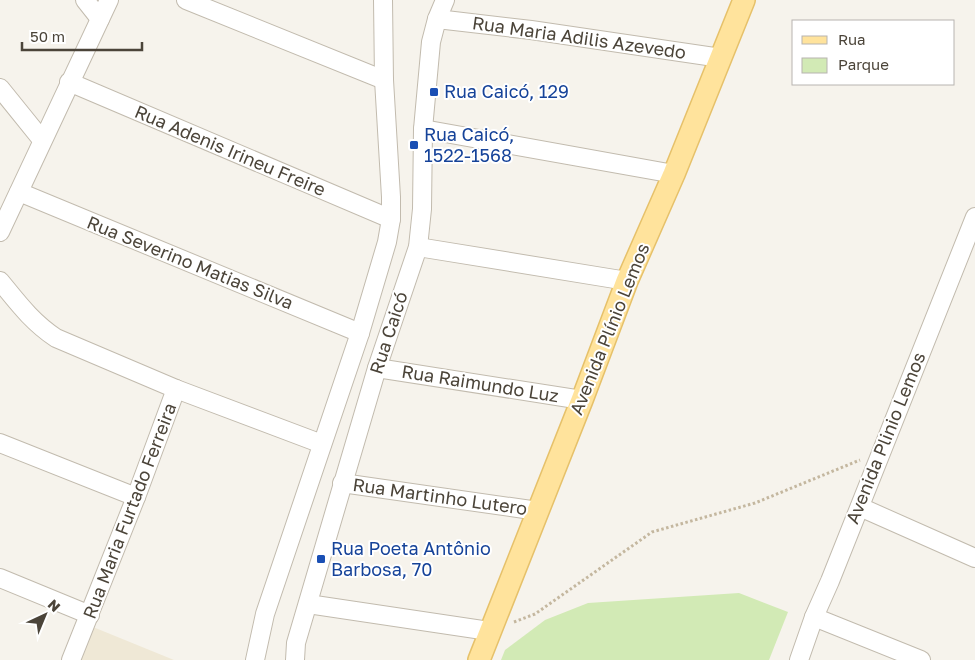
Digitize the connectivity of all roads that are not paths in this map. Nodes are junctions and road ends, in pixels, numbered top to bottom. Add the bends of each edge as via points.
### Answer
1 (85, 0) edge
2 (109, 0) edge
3 (186, 0) edge
4 (383, 0) edge
5 (445, 0) edge
6 (744, 0) edge
7 (100, 19) junction
8 (437, 19) junction
9 (721, 58) junction
10 (384, 80) junction
11 (70, 82) junction
12 (0, 88) edge
13 (423, 129) junction
14 (42, 140) junction
15 (674, 174) junction
16 (20, 192) junction
17 (975, 217) edge
18 (391, 219) junction
19 (0, 232) edge
20 (418, 248) junction
21 (0, 281) edge
22 (627, 281) junction
23 (360, 333) junction
24 (377, 368) junction
25 (176, 389) junction
26 (582, 400) junction
27 (0, 443) edge
28 (322, 444) junction
29 (342, 483) junction
30 (136, 497) junction
31 (860, 507) junction
32 (538, 511) junction
33 (975, 558) edge
34 (0, 578) edge
35 (308, 604) junction
36 (90, 615) junction
37 (814, 617) junction
38 (489, 631) junction
39 (71, 660) edge
40 (255, 660) edge
41 (295, 660) edge
42 (479, 660) edge
43 (799, 660) edge
44 (921, 660) edge

1 - 7 street
2 - 7 street
3 - 10 street
4 - 10 street, Rua Caicó
5 - 8 street, Rua Caicó
6 - 9 main road, Avenida Plínio Lemos
7 - 11 street
8 - 9 street, Rua Maria Adilis Azevedo
8 - 13 street, Rua Caicó via 431,42
9 - 15 main road, Avenida Plínio Lemos
10 - 18 street, Rua Caicó
11 - 14 street
11 - 18 street, Rua Adenis Irineu Freire
12 - 14 street
13 - 15 street
13 - 20 street, Rua Caicó
14 - 16 street
15 - 22 main road, Avenida Plínio Lemos
16 - 19 street
16 - 23 street, Rua Severino Matias Silva
17 - 31 street, Avenida Plinio Lemos
18 - 23 street, Rua Caicó
20 - 22 street
20 - 24 street, Rua Caicó
21 - 25 street via 39,327 56,338
22 - 26 main road, Avenida Plínio Lemos
23 - 28 street, Rua Caicó
24 - 26 street, Rua Raimundo Luz
24 - 29 street, Rua Caicó
25 - 28 street
25 - 30 street, Rua Maria Furtado Ferreira
26 - 32 main road, Avenida Plínio Lemos
27 - 30 street
28 - 40 street, Rua Caicó via 265,614
29 - 32 street, Rua Martinho Lutero
29 - 35 street, Rua Caicó
30 - 36 street, Rua Maria Furtado Ferreira
31 - 33 street
31 - 37 street, Avenida Plinio Lemos
32 - 38 main road, Avenida Plínio Lemos
34 - 36 street
35 - 38 street
35 - 41 street, Rua Caicó via 296,643
36 - 39 street, Rua Maria Furtado Ferreira
37 - 43 street, Avenida Plinio Lemos
37 - 44 street
38 - 42 main road, Avenida Plínio Lemos

